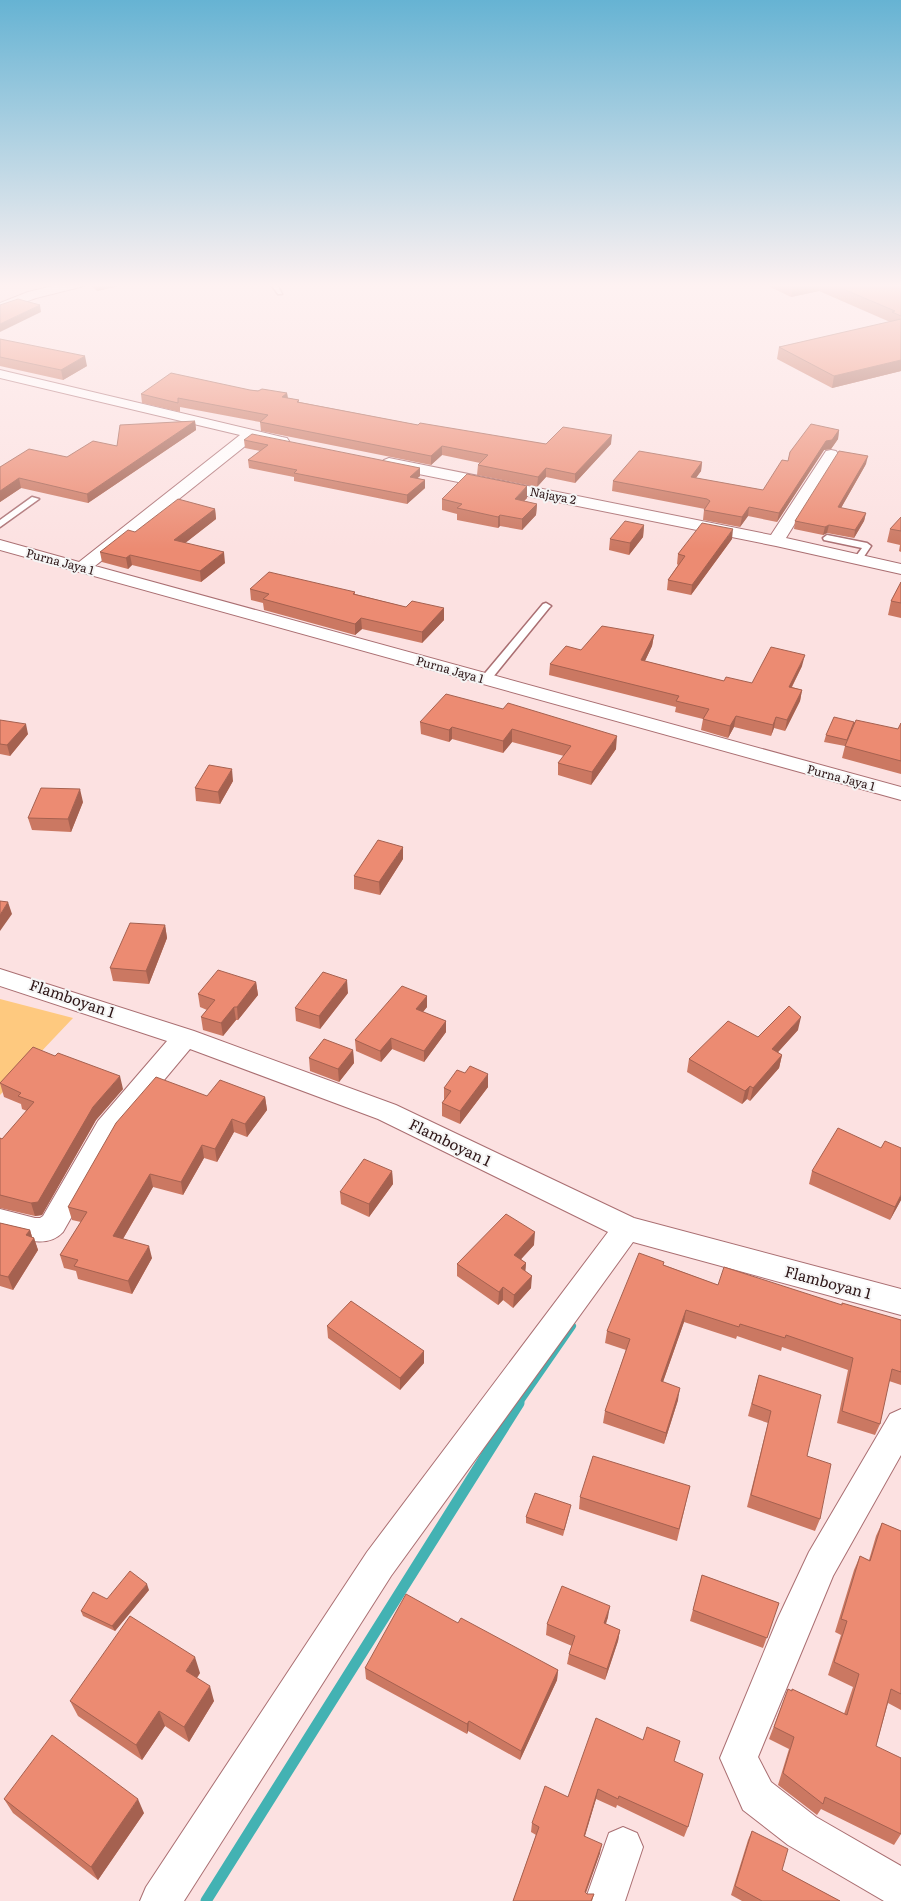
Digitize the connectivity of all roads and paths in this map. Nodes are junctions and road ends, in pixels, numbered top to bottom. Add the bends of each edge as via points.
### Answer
1 (0, 374) edge
2 (249, 435) junction
3 (298, 444) edge
4 (831, 454) dead end
5 (376, 460) edge
6 (35, 499) dead end
7 (0, 524) edge
8 (826, 538) dead end
9 (776, 541) junction
10 (0, 545) edge
11 (858, 559) junction
12 (82, 568) junction
13 (901, 569) edge
14 (546, 606) dead end
15 (485, 680) junction
16 (901, 794) edge
17 (0, 977) edge
18 (185, 1037) junction
19 (0, 1221) edge
20 (627, 1228) junction
21 (901, 1302) edge
22 (901, 1424) edge
23 (623, 1847) dead end
24 (896, 1892) edge
25 (160, 1901) edge
26 (605, 1901) edge

1 - 2 street
2 - 3 street
2 - 12 street
4 - 9 street
5 - 9 street, Najaya 2
6 - 7 lane
8 - 11 lane via 867,546
9 - 11 street, Najaya 2
10 - 12 street, Purna Jaya 1
11 - 13 street, Najaya 2
12 - 15 street, Purna Jaya 1
14 - 15 lane
15 - 16 street, Purna Jaya 1
17 - 18 street, Flamboyan 1
18 - 19 street via 108,1128 47,1230
18 - 20 street, Flamboyan 1 via 387,1112
20 - 21 street, Flamboyan 1
20 - 25 street via 379,1564
22 - 24 street via 821,1564 739,1758 757,1796 802,1831
23 - 26 street

